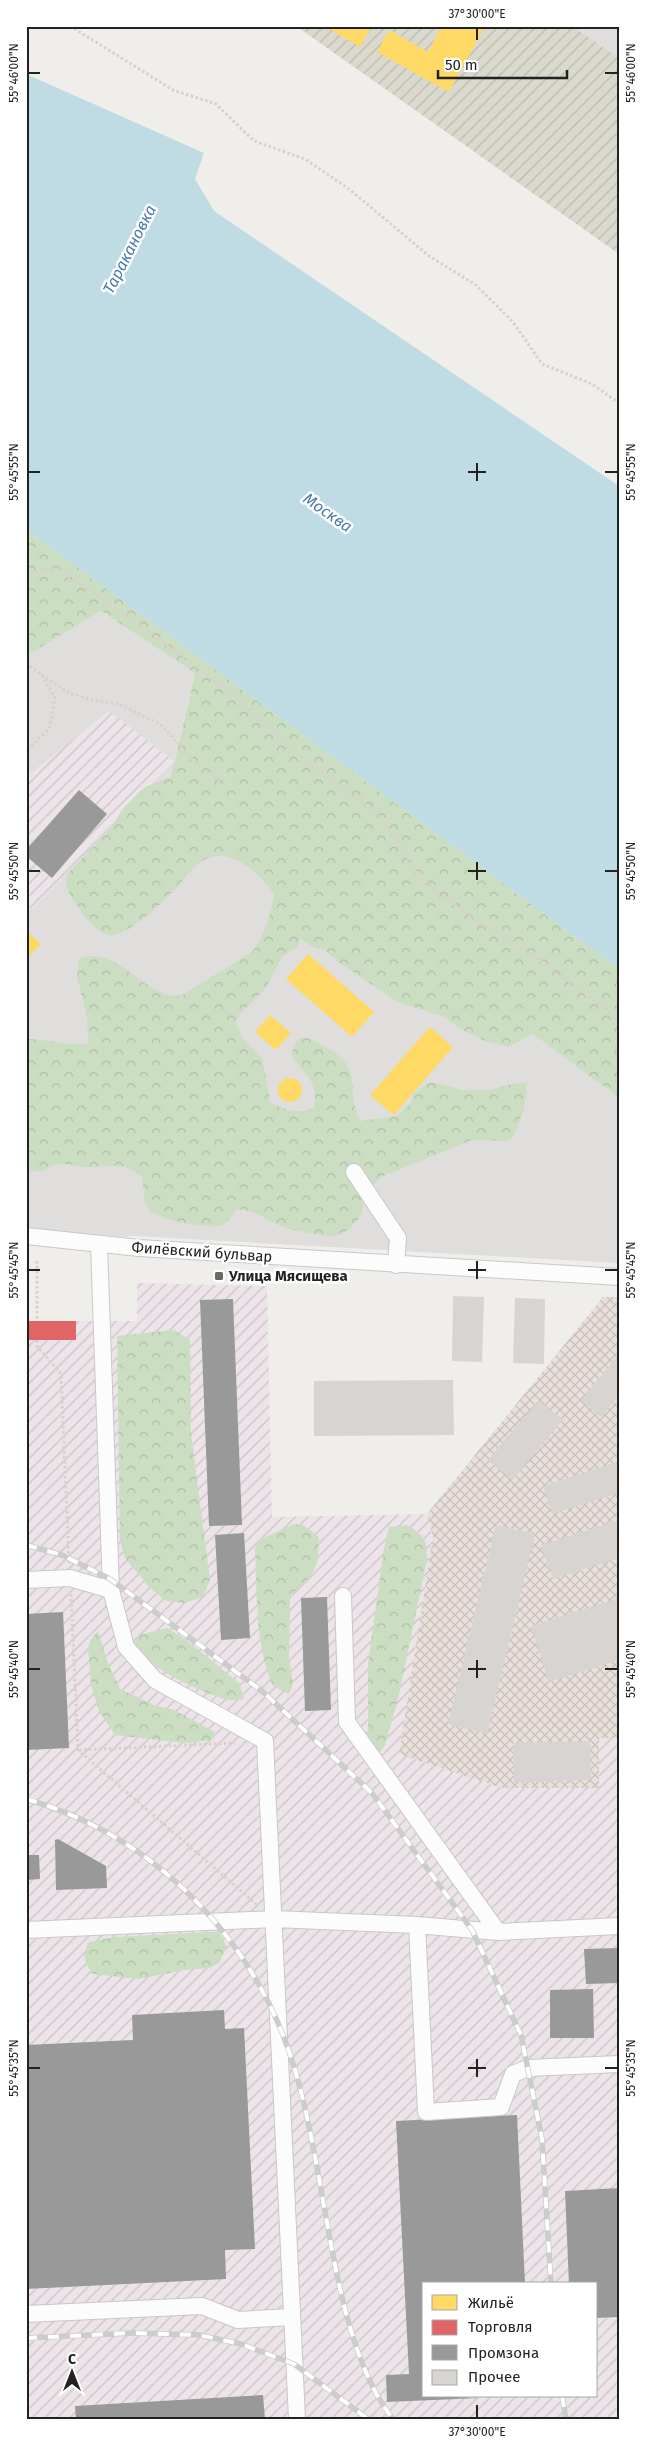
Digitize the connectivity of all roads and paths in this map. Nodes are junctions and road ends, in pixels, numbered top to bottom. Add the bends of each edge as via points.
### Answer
1 (70, 26) edge
2 (619, 404) edge
3 (26, 574) edge
4 (26, 663) edge
5 (42, 675) junction
6 (26, 751) edge
7 (222, 783) dead end
8 (619, 1018) edge
9 (354, 1172) dead end
10 (26, 1236) edge
11 (99, 1245) junction
12 (37, 1261) dead end
13 (396, 1265) junction
14 (619, 1277) edge
15 (37, 1321) dead end
16 (37, 1340) dead end
17 (61, 1374) dead end
18 (26, 1580) edge
19 (111, 1590) junction
20 (343, 1596) dead end
21 (236, 1743) dead end
22 (274, 1919) junction
23 (417, 1925) junction
24 (619, 1926) edge
25 (26, 1930) edge
26 (498, 1932) junction
27 (619, 2064) edge
28 (26, 2314) edge
29 (292, 2317) junction
30 (297, 2419) edge

1 - 2 path via 172,90 216,104 254,141 306,159 429,256 476,285 513,322 542,364 592,384
3 - 8 path via 56,568 234,694 298,756 380,815 418,877 476,921 509,938
4 - 5 path
5 - 6 path via 55,698 49,729
5 - 7 path via 68,693 119,704 160,724 194,762
9 - 13 street via 398,1238
10 - 11 street, Филёвский бульвар
11 - 13 street, Филёвский бульвар
11 - 19 street
12 - 15 path
13 - 14 street, Филёвский бульвар
16 - 17 path via 37,1346
18 - 19 street via 70,1578
19 - 22 street via 126,1647 155,1680 265,1741
20 - 26 street via 347,1722
21 - 22 path via 78,1750
22 - 23 street
22 - 25 street
22 - 29 street
23 - 26 street
23 - 27 street via 426,2112 502,2106 513,2074 528,2068
24 - 26 street
28 - 29 street via 202,2306 238,2320
29 - 30 street

